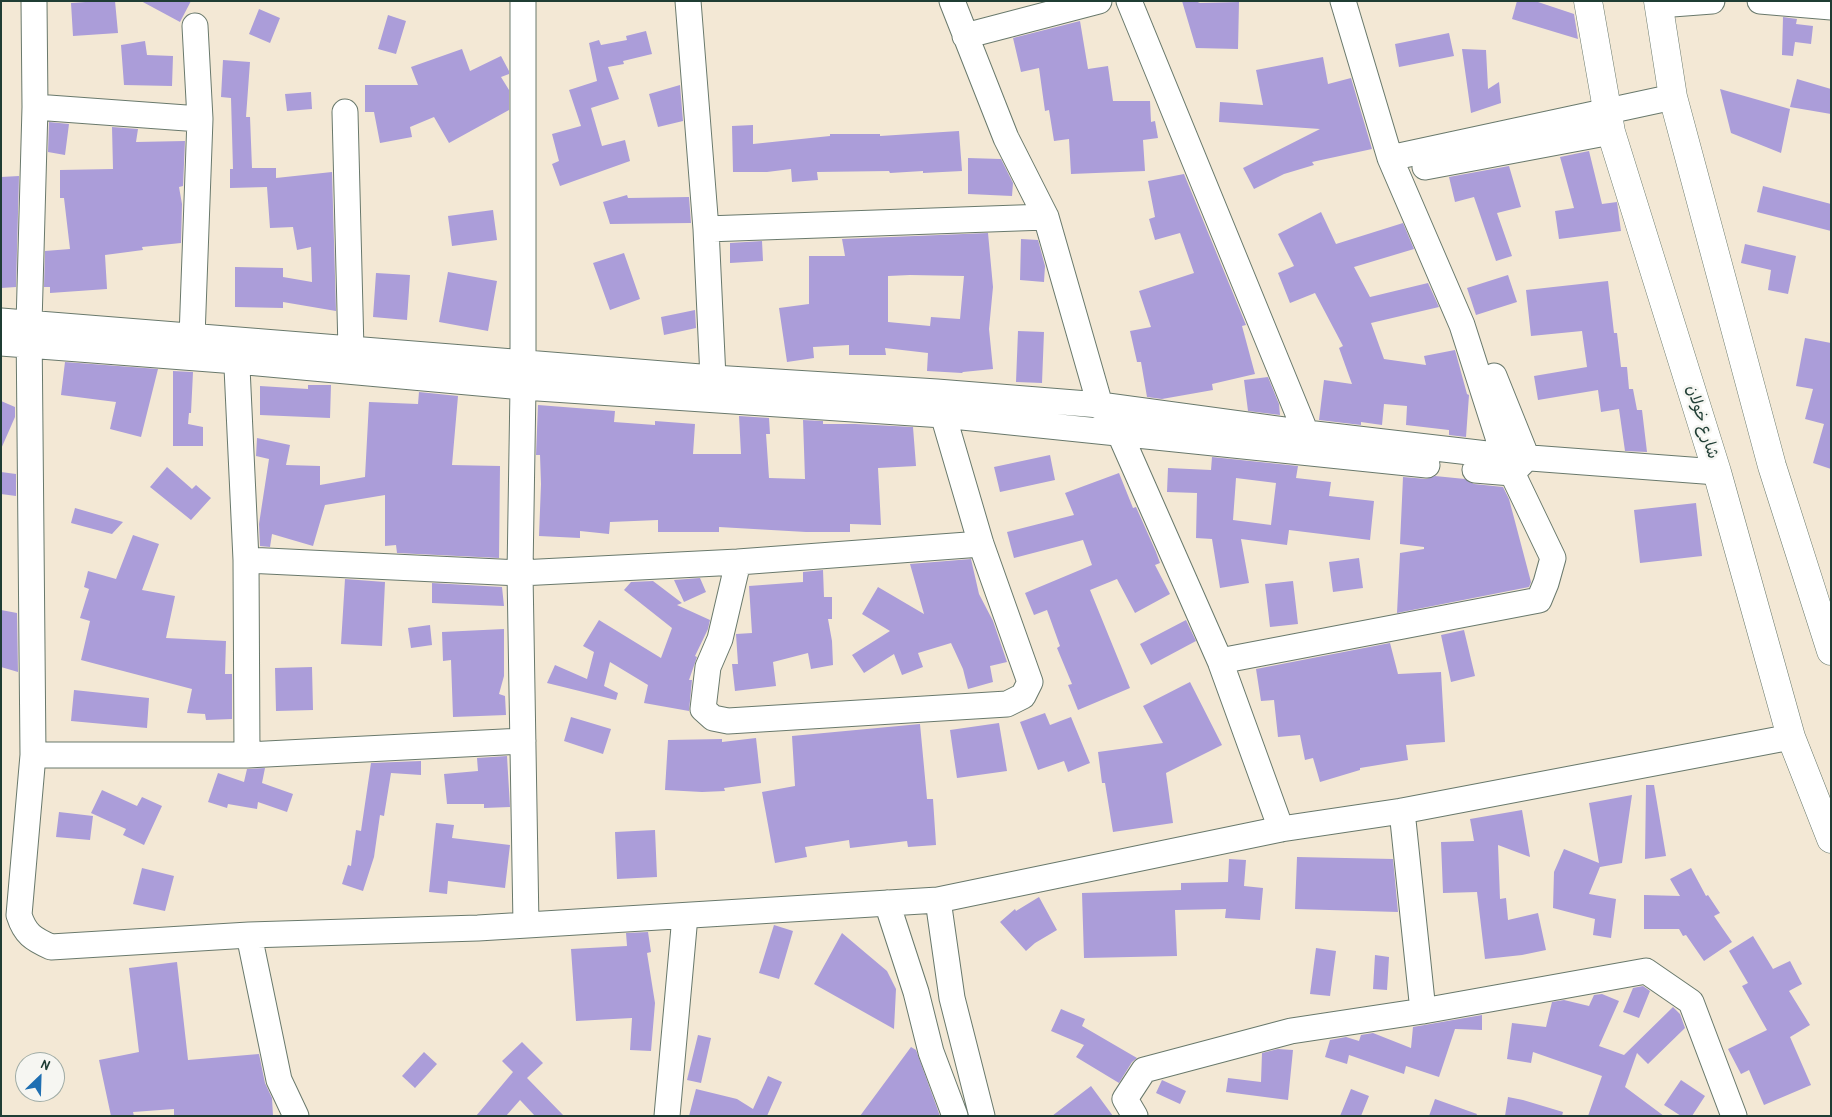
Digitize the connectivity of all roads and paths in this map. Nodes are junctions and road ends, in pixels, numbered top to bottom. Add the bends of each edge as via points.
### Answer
1 (34, 1) edge
2 (523, 1) edge
3 (688, 1) edge
4 (952, 1) edge
5 (1099, 1) edge
6 (1129, 1) edge
7 (1343, 1) edge
8 (1588, 1) edge
9 (1712, 1) edge
10 (1760, 1) edge
11 (1659, 3) edge
12 (1831, 7) edge
13 (195, 26) dead end
14 (965, 36) junction
15 (1673, 97) junction
16 (35, 107) junction
17 (345, 112) dead end
18 (200, 119) junction
19 (1610, 121) junction
20 (1390, 158) junction
21 (1046, 217) junction
22 (706, 229) junction
23 (1, 321) edge
24 (29, 335) junction
25 (192, 337) junction
26 (1, 343) edge
27 (351, 350) junction
28 (236, 351) junction
29 (523, 375) junction
30 (713, 378) junction
31 (940, 404) junction
32 (1100, 405) junction
33 (1119, 432) junction
34 (1306, 433) junction
35 (1514, 463) junction
36 (1717, 472) junction
37 (981, 544) junction
38 (246, 560) junction
39 (738, 562) junction
40 (520, 573) junction
41 (1831, 651) edge
42 (1220, 661) junction
43 (1792, 737) junction
44 (523, 741) junction
45 (33, 755) junction
46 (246, 755) junction
47 (1402, 811) junction
48 (1281, 829) junction
49 (1831, 839) edge
50 (938, 900) junction
51 (887, 903) junction
52 (686, 916) junction
53 (526, 925) junction
54 (250, 935) junction
55 (1424, 1011) junction
56 (296, 1116) edge
57 (667, 1116) edge
58 (955, 1116) edge
59 (982, 1116) edge
60 (1135, 1116) edge
61 (1734, 1116) edge

1 - 16 street
2 - 29 street
3 - 22 street
4 - 14 street
5 - 14 street
6 - 34 street
7 - 20 street
8 - 19 main road, شارع خولان
9 - 11 street
10 - 12 street
11 - 15 main road
13 - 18 street
14 - 21 street via 1006,138
15 - 19 street
15 - 41 main road via 1772,466
16 - 18 street
16 - 24 street
17 - 27 street
18 - 25 street
19 - 20 street
19 - 35 street via 1412,169
19 - 36 main road, شارع خولان
20 - 35 street via 1462,325
21 - 22 street
21 - 32 street
22 - 30 street
23 - 24 street
24 - 25 street
24 - 26 street
24 - 28 street
24 - 45 street
25 - 28 street
27 - 28 street
27 - 29 street
28 - 29 street
28 - 38 street
29 - 30 street
29 - 31 street
29 - 40 street
30 - 31 street
31 - 32 street
31 - 33 street
31 - 37 street
32 - 33 street
32 - 34 street
33 - 35 street
33 - 42 street
34 - 35 street
35 - 36 street
35 - 42 street via 1553,558 1539,600
36 - 43 main road, شارع خولان
37 - 39 street
37 - 39 street via 1030,682 1023,696 1007,704 728,721 713,718 703,709 708,667 720,639
38 - 40 street
38 - 46 street
39 - 40 street
40 - 44 street
42 - 48 street
43 - 47 street
43 - 49 main road, شارع خولان
44 - 46 street
44 - 53 street
45 - 46 street
45 - 54 street via 19,915 23,927 34,939 51,947
47 - 48 street
47 - 55 street
48 - 50 street
50 - 51 street
50 - 59 street via 952,998
51 - 52 street
51 - 58 street via 916,992 931,1052
52 - 53 street
52 - 57 street
53 - 54 street
54 - 56 street via 279,1080
55 - 60 street via 1291,1031 1144,1070 1125,1099
55 - 61 street via 1646,971 1691,1002

